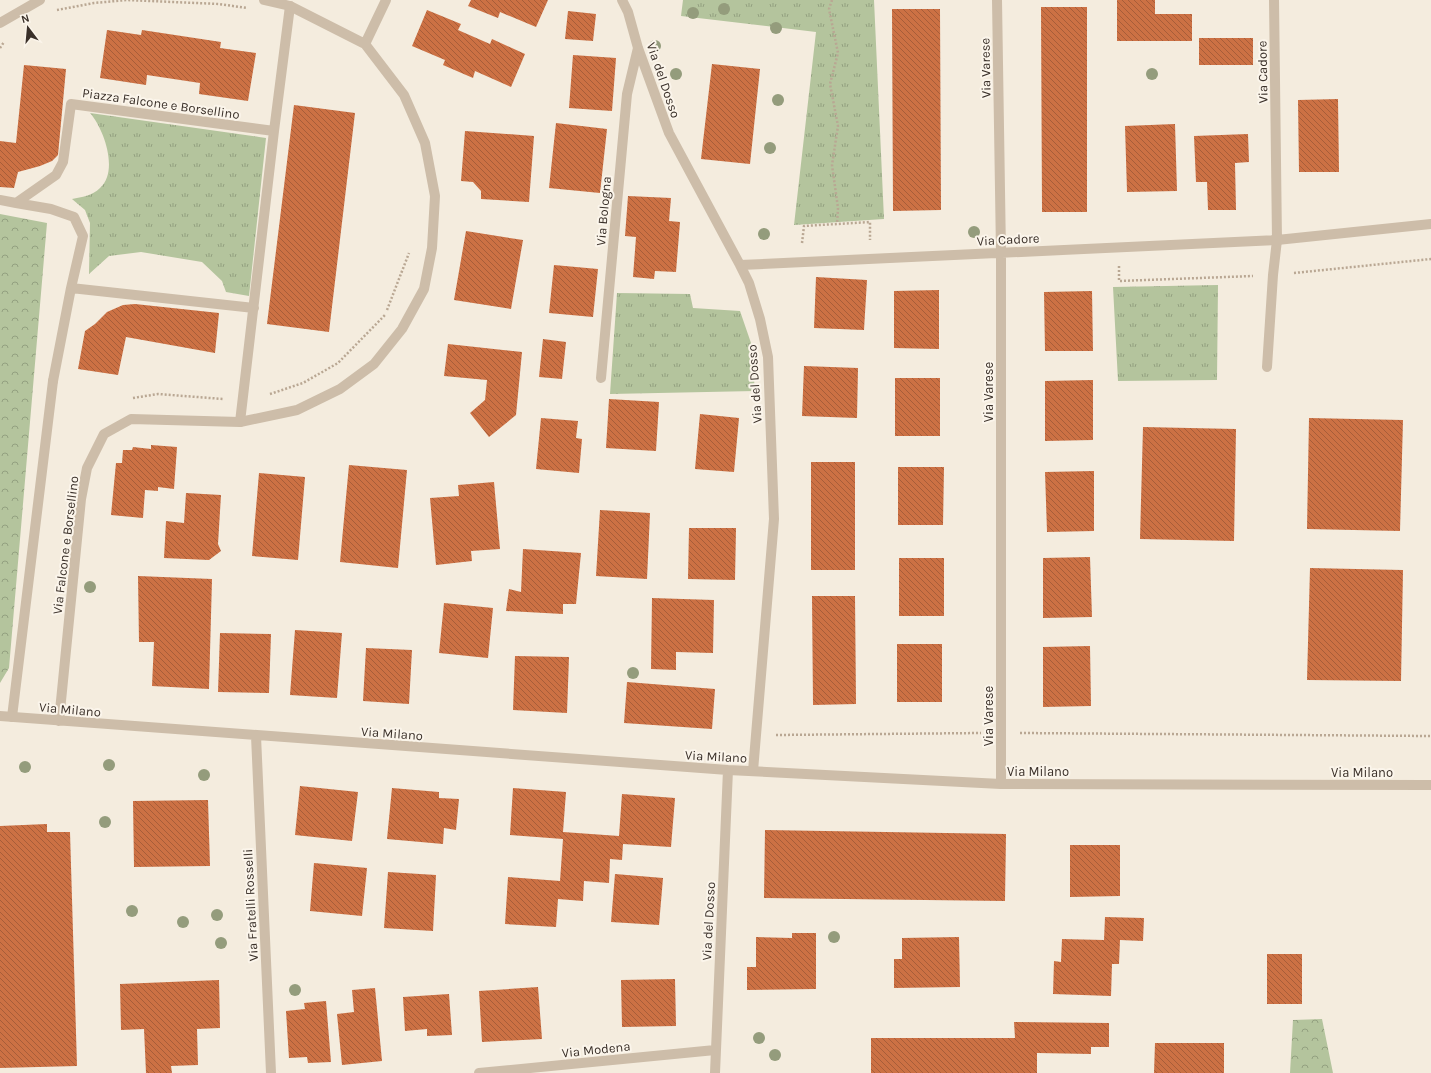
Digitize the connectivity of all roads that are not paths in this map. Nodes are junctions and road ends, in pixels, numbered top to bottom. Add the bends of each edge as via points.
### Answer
1 (40, 0) edge
2 (264, 0) edge
3 (386, 0) edge
4 (622, 0) edge
5 (997, 0) edge
6 (1274, 0) edge
7 (290, 6) junction
8 (0, 23) edge
9 (365, 44) junction
10 (638, 48) junction
11 (274, 131) junction
12 (0, 200) edge
13 (16, 203) junction
14 (1431, 224) edge
15 (1277, 240) junction
16 (1001, 253) junction
17 (740, 264) junction
18 (71, 288) junction
19 (254, 308) junction
20 (1267, 367) dead end
21 (601, 378) dead end
22 (240, 422) junction
23 (0, 716) edge
24 (12, 717) junction
25 (58, 721) junction
26 (256, 736) junction
27 (728, 770) junction
28 (753, 771) junction
29 (1001, 784) junction
30 (1431, 785) edge
31 (716, 1050) junction
32 (271, 1073) edge
33 (479, 1073) edge
34 (715, 1073) edge

1 - 8 street
2 - 7 street, Via Falcone e Borsellino
3 - 9 street
4 - 10 street, Via del Dosso
5 - 16 street, Via Varese
6 - 15 street, Via Cadore
7 - 9 street, Via Falcone e Borsellino
7 - 11 street
9 - 22 street, Via Falcone e Borsellino via 404,95 425,143 435,196 432,248 424,289 402,329 374,364 340,390 297,410
10 - 17 street, Via del Dosso via 669,134
10 - 21 street, Via Bologna via 627,94
11 - 13 street, Piazza Falcone e Borsellino via 71,104 64,162 56,175
11 - 19 street
12 - 13 street
13 - 18 street via 51,208 74,217 83,236
14 - 15 street, Via Cadore
15 - 16 street, Via Cadore
15 - 20 street
16 - 17 street, Via Cadore
16 - 29 street, Via Varese
17 - 28 street, Via del Dosso via 760,319 768,357 774,519
18 - 19 street
18 - 24 street via 53,380
19 - 22 street
22 - 25 street, Via Falcone e Borsellino via 131,420 104,434 87,468 81,499
23 - 24 street, Via Milano
24 - 25 street, Via Milano
25 - 26 street, Via Milano
26 - 27 street, Via Milano
26 - 32 street, Via Fratelli Rosselli
27 - 28 street, Via Milano
27 - 31 street, Via del Dosso
28 - 29 street, Via Milano
29 - 30 street, Via Milano
31 - 33 street, Via Modena
31 - 34 street, Via del Dosso

